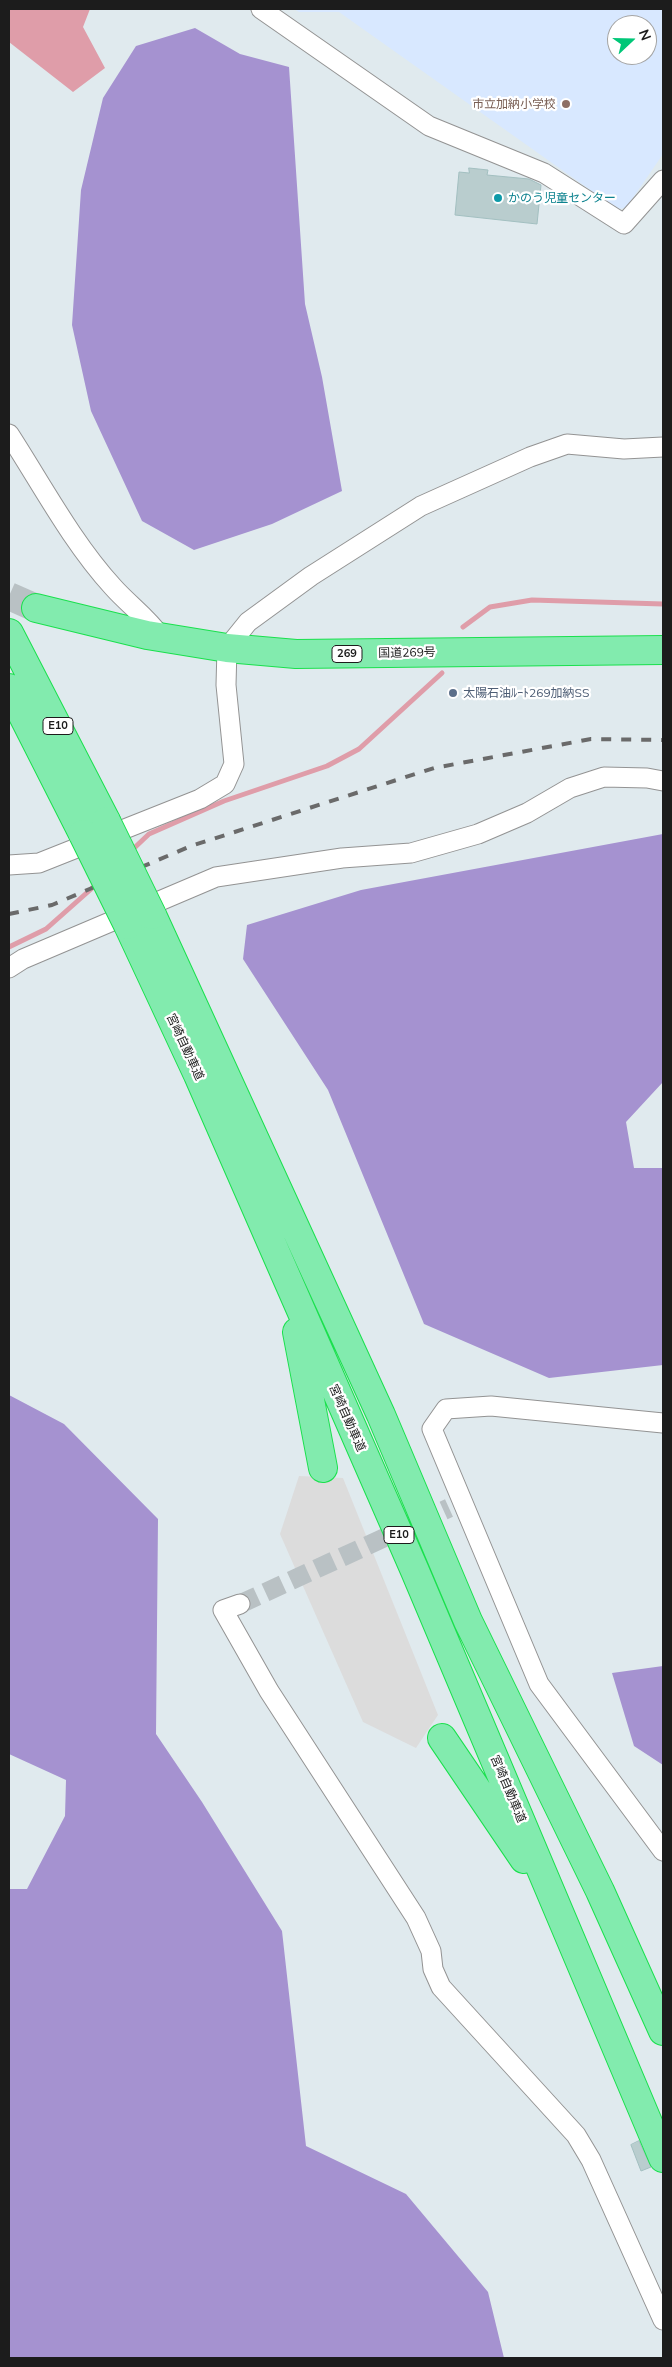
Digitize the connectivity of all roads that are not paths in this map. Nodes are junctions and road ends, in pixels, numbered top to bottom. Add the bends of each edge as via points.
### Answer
1 (261, 9) edge
2 (663, 180) edge
3 (9, 434) edge
4 (663, 447) edge
5 (36, 608) tunnel mouth
6 (9, 633) edge
7 (161, 637) junction
8 (227, 648) junction
9 (663, 650) edge
10 (9, 688) edge
11 (663, 782) edge
12 (95, 827) junction
13 (9, 865) edge
14 (140, 920) junction
15 (9, 968) edge
16 (288, 1284) junction
17 (663, 1423) edge
18 (323, 1468) dead end
19 (240, 1604) tunnel mouth
20 (442, 1738) dead end
21 (663, 1851) edge
22 (559, 1909) junction
23 (663, 2031) edge
24 (663, 2158) edge
25 (663, 2320) edge

1 - 2 street via 429,126 544,173 624,224
3 - 7 street via 75,538 113,587 148,619
4 - 8 street via 624,450 567,444 421,506 310,576 248,622
5 - 7 highway, 国道269号 / 269
6 - 12 highway, 宮崎自動車道 / E10
7 - 8 highway, 国道269号 / 269
8 - 9 highway, 国道269号 / 269 via 296,654
8 - 13 street via 226,685 234,764 226,784 200,800 39,863
10 - 12 highway, 宮崎自動車道 / E10
11 - 15 street via 647,778 604,777 570,788 527,813 478,834 411,853 342,858 216,877 23,958
12 - 14 highway, 宮崎自動車道 / E10, bridge
14 - 16 highway, 宮崎自動車道 / E10 via 198,1075
14 - 23 highway, 宮崎自動車道 / E10 via 381,1415 468,1621 604,1900
16 - 18 highway
16 - 22 highway, 宮崎自動車道 / E10
17 - 21 street via 491,1406 446,1409 432,1429 457,1505 540,1684
19 - 25 street via 223,1610 269,1691 416,1918 442,1987 576,2135
20 - 22 highway
22 - 24 highway, 宮崎自動車道 / E10

